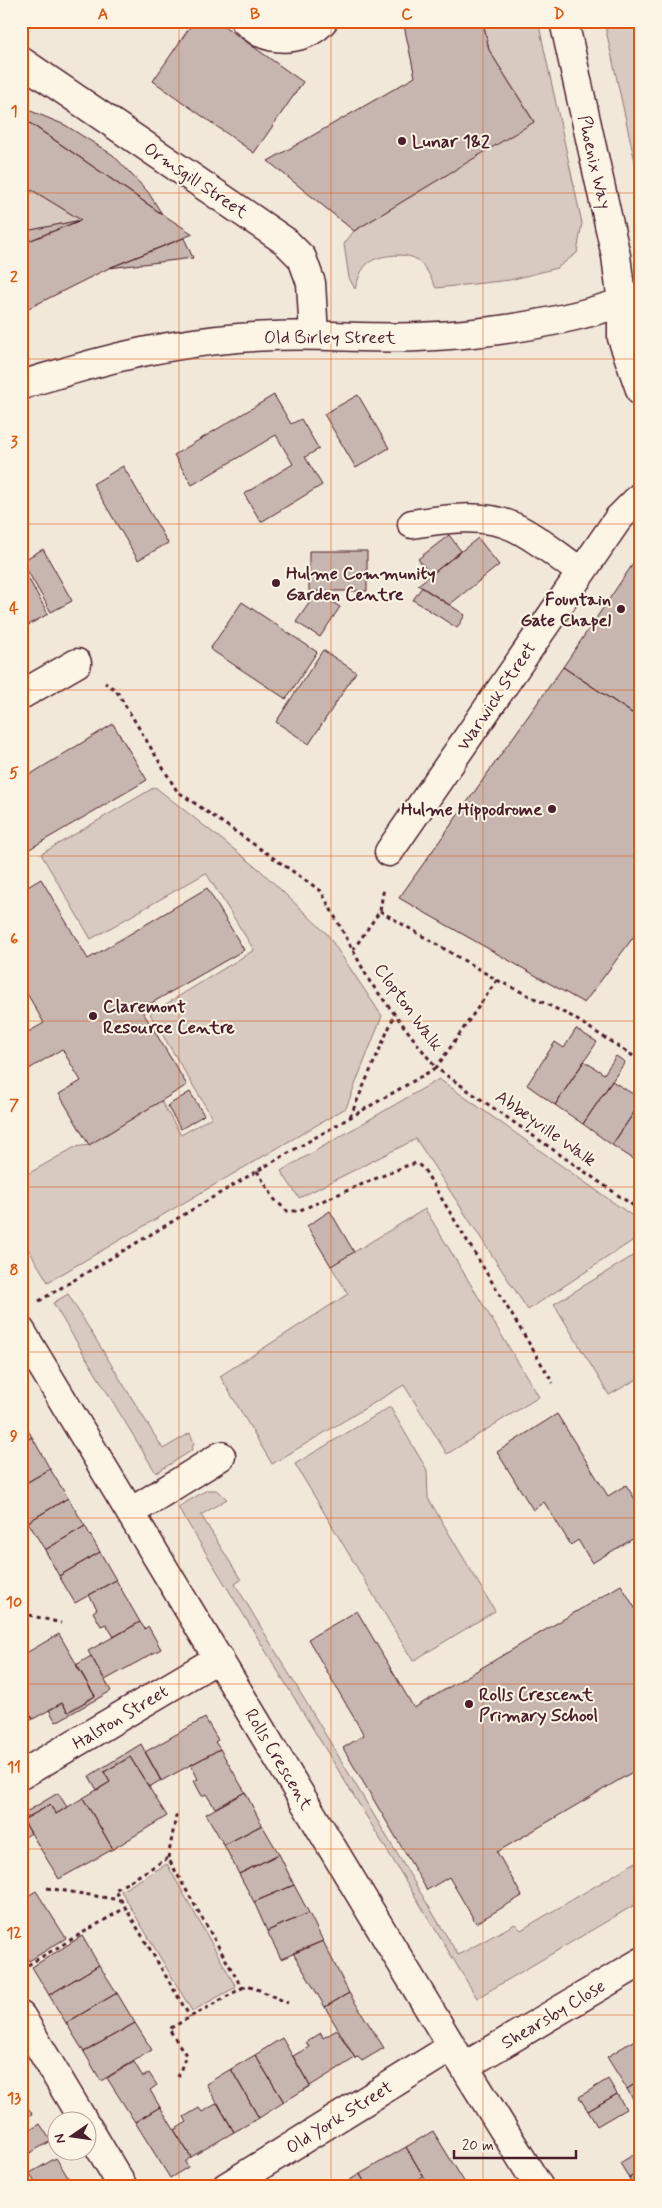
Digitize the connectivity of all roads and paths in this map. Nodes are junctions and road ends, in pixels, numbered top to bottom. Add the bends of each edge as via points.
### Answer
1 (245, 21) edge
2 (323, 21) edge
3 (564, 21) edge
4 (21, 61) edge
5 (631, 300) edge
6 (314, 335) junction
7 (21, 386) edge
8 (641, 392) edge
9 (641, 496) edge
10 (412, 524) dead end
11 (580, 572) junction
12 (77, 664) joint
13 (21, 695) edge
14 (389, 852) dead end
15 (353, 950) junction
16 (497, 980) junction
17 (395, 1014) junction
18 (641, 1061) edge
19 (436, 1068) junction
20 (350, 1118) junction
21 (257, 1171) junction
22 (641, 1211) edge
23 (38, 1301) dead end
24 (21, 1331) edge
25 (553, 1383) dead end
26 (220, 1456) dead end
27 (131, 1512) junction
28 (29, 1615) dead end
29 (61, 1623) dead end
30 (219, 1658) junction
31 (21, 1775) edge
32 (177, 1811) dead end
33 (168, 1858) junction
34 (47, 1888) dead end
35 (121, 1900) junction
36 (125, 1908) junction
37 (641, 1962) edge
38 (21, 1969) edge
39 (242, 1988) junction
40 (288, 2003) dead end
41 (21, 2016) edge
42 (190, 2017) junction
43 (458, 2056) junction
44 (178, 2077) dead end
45 (77, 2110) edge
46 (98, 2145) edge
47 (122, 2187) edge
48 (226, 2187) edge
49 (539, 2187) edge

1 - 2 street via 261,33 283,37 301,36 316,29
3 - 5 street, Phoenix Way via 616,256
4 - 6 street, Ormsgill Street via 285,241 302,258 311,282
5 - 6 street, Old Birley Street via 527,325 474,333 370,339
5 - 8 street, Phoenix Way via 622,338
6 - 7 street, Old Birley Street via 272,336 151,350
9 - 11 street, Warwick Street via 625,510
10 - 11 street via 462,519 512,526 533,537
11 - 14 street, Warwick Street
12 - 13 street
12 - 15 path, Clopton Walk via 116,690 177,791 321,891
15 - 16 path via 380,911
15 - 17 path, Clopton Walk via 370,982
16 - 18 path via 571,1016
16 - 19 path
17 - 19 path, Clopton Walk
17 - 20 path
19 - 20 path, Clopton Walk
19 - 22 path, Abbeyville Walk
20 - 21 path, Clopton Walk
21 - 23 path, Clopton Walk
21 - 25 path via 286,1211 298,1211 417,1163 425,1171
24 - 27 street, Rolls Crescent
26 - 27 street
27 - 30 street, Rolls Crescent
28 - 29 path
30 - 31 street, Halston Street
30 - 43 street, Rolls Crescent
32 - 33 path
33 - 35 path via 115,1890
33 - 39 path
34 - 35 path
35 - 36 path
36 - 38 path
36 - 42 path
37 - 43 street, Shearsby Close
39 - 40 path via 248,1985
39 - 42 path
41 - 45 street
42 - 44 path via 169,2029 186,2055
43 - 48 street, Old York Street
43 - 49 street, Rolls Crescent
46 - 47 street

